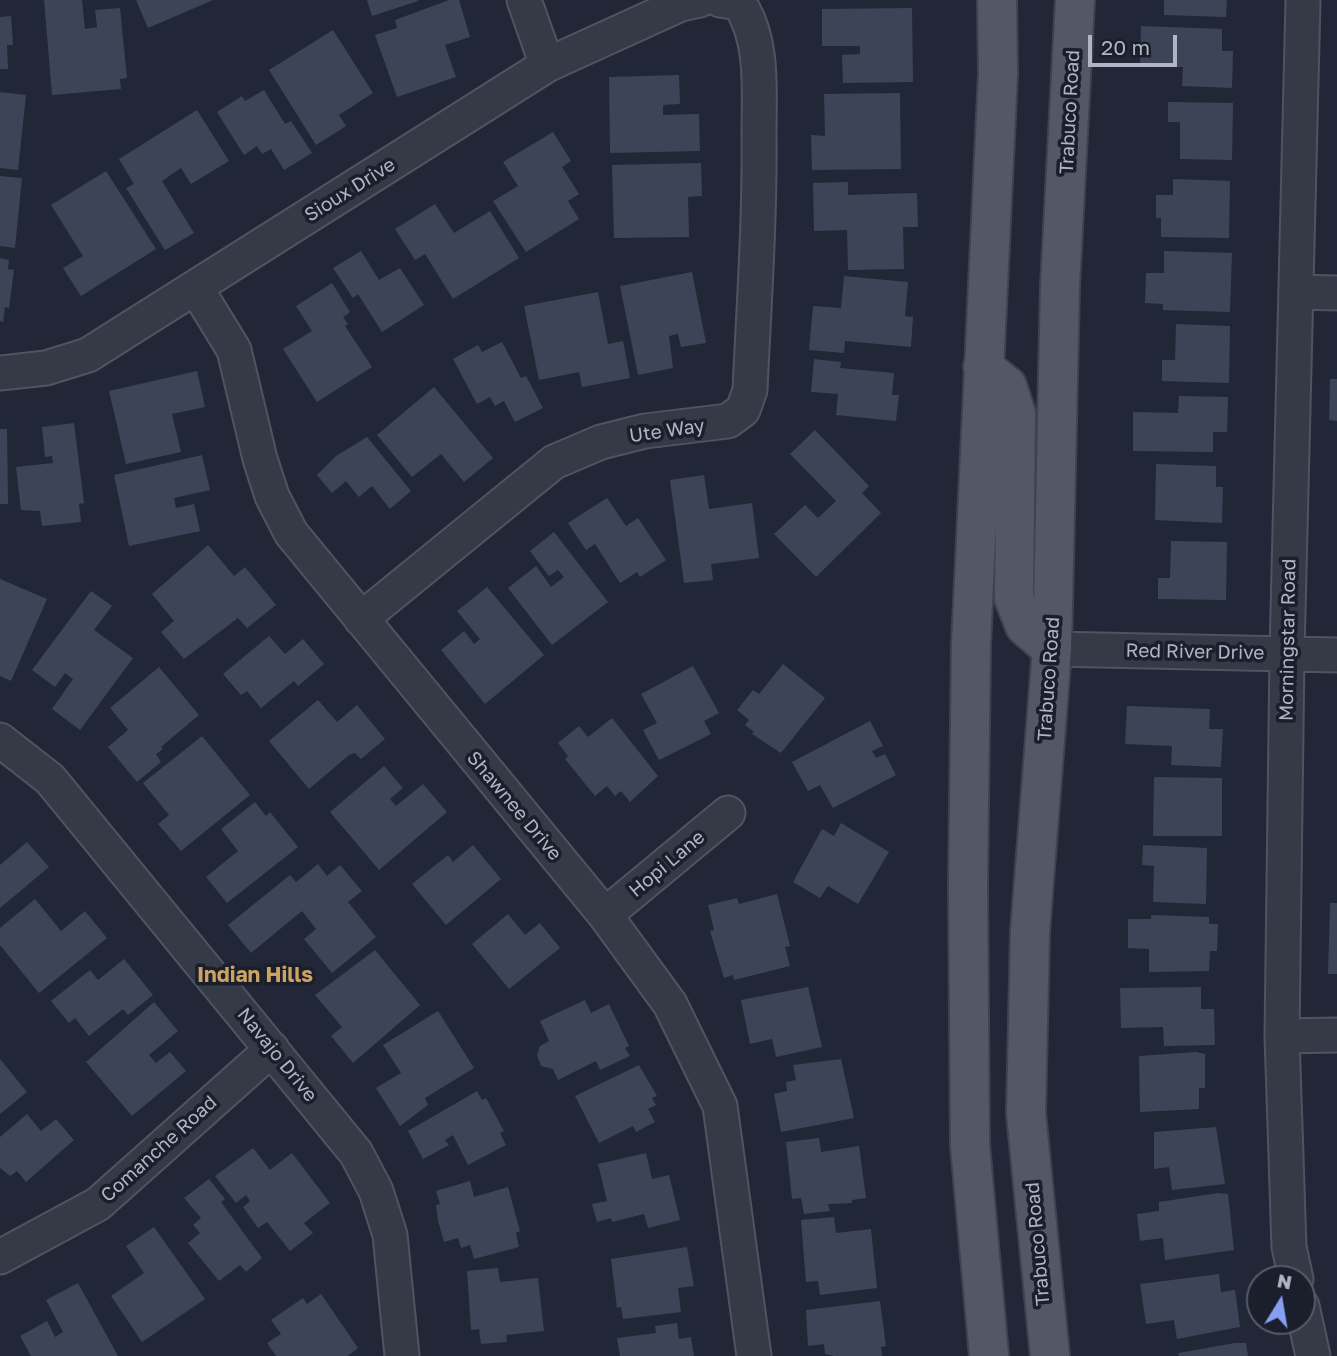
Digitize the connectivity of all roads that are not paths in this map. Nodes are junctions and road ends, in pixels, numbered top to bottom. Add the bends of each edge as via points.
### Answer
1 (524, 0) edge
2 (700, 0) edge
3 (997, 0) edge
4 (1075, 0) edge
5 (1303, 0) edge
6 (729, 1) edge
7 (547, 65) junction
8 (196, 288) junction
9 (1298, 292) junction
10 (1337, 293) edge
11 (983, 367) junction
12 (0, 373) edge
13 (361, 619) junction
14 (1052, 649) junction
15 (1287, 653) junction
16 (1337, 655) edge
17 (0, 740) edge
18 (728, 813) dead end
19 (605, 915) junction
20 (1337, 1035) edge
21 (1282, 1036) junction
22 (272, 1049) junction
23 (0, 1257) edge
24 (1293, 1265) edge
25 (1308, 1335) edge
26 (402, 1356) edge
27 (754, 1356) edge
28 (989, 1356) edge
29 (1050, 1356) edge
30 (1313, 1356) edge

1 - 7 street
2 - 7 street, Sioux Drive via 681,4
3 - 11 main road via 998,73
4 - 14 main road, Trabuco Road via 1060,286
5 - 9 street, Morningstar Road
6 - 13 street, Ute Way via 750,18 757,54 761,223 750,390 743,410 728,421 708,426 645,431 601,442 554,462
7 - 8 street, Sioux Drive
8 - 12 street, Sioux Drive via 88,355 47,368
8 - 13 street, Shawnee Drive via 234,349 272,496 291,533
9 - 10 street
9 - 15 street, Morningstar Road
11 - 14 main road via 1007,386 1016,414 1014,598 1025,626
11 - 28 main road via 971,645 968,885 970,1144
13 - 19 street, Shawnee Drive
14 - 15 street, Red River Drive
14 - 29 main road, Trabuco Road via 1030,932 1026,1113
15 - 16 street, Red River Drive
15 - 21 street, Morningstar Road
17 - 22 street, Navajo Drive via 50,779
18 - 19 street, Hopi Lane
19 - 27 street, Shawnee Drive via 670,1004 720,1106
20 - 21 street
21 - 24 street, Morningstar Road
22 - 23 street, Comanche Road via 99,1203
22 - 26 street, Navajo Drive via 356,1153 376,1191 390,1235
25 - 30 street

